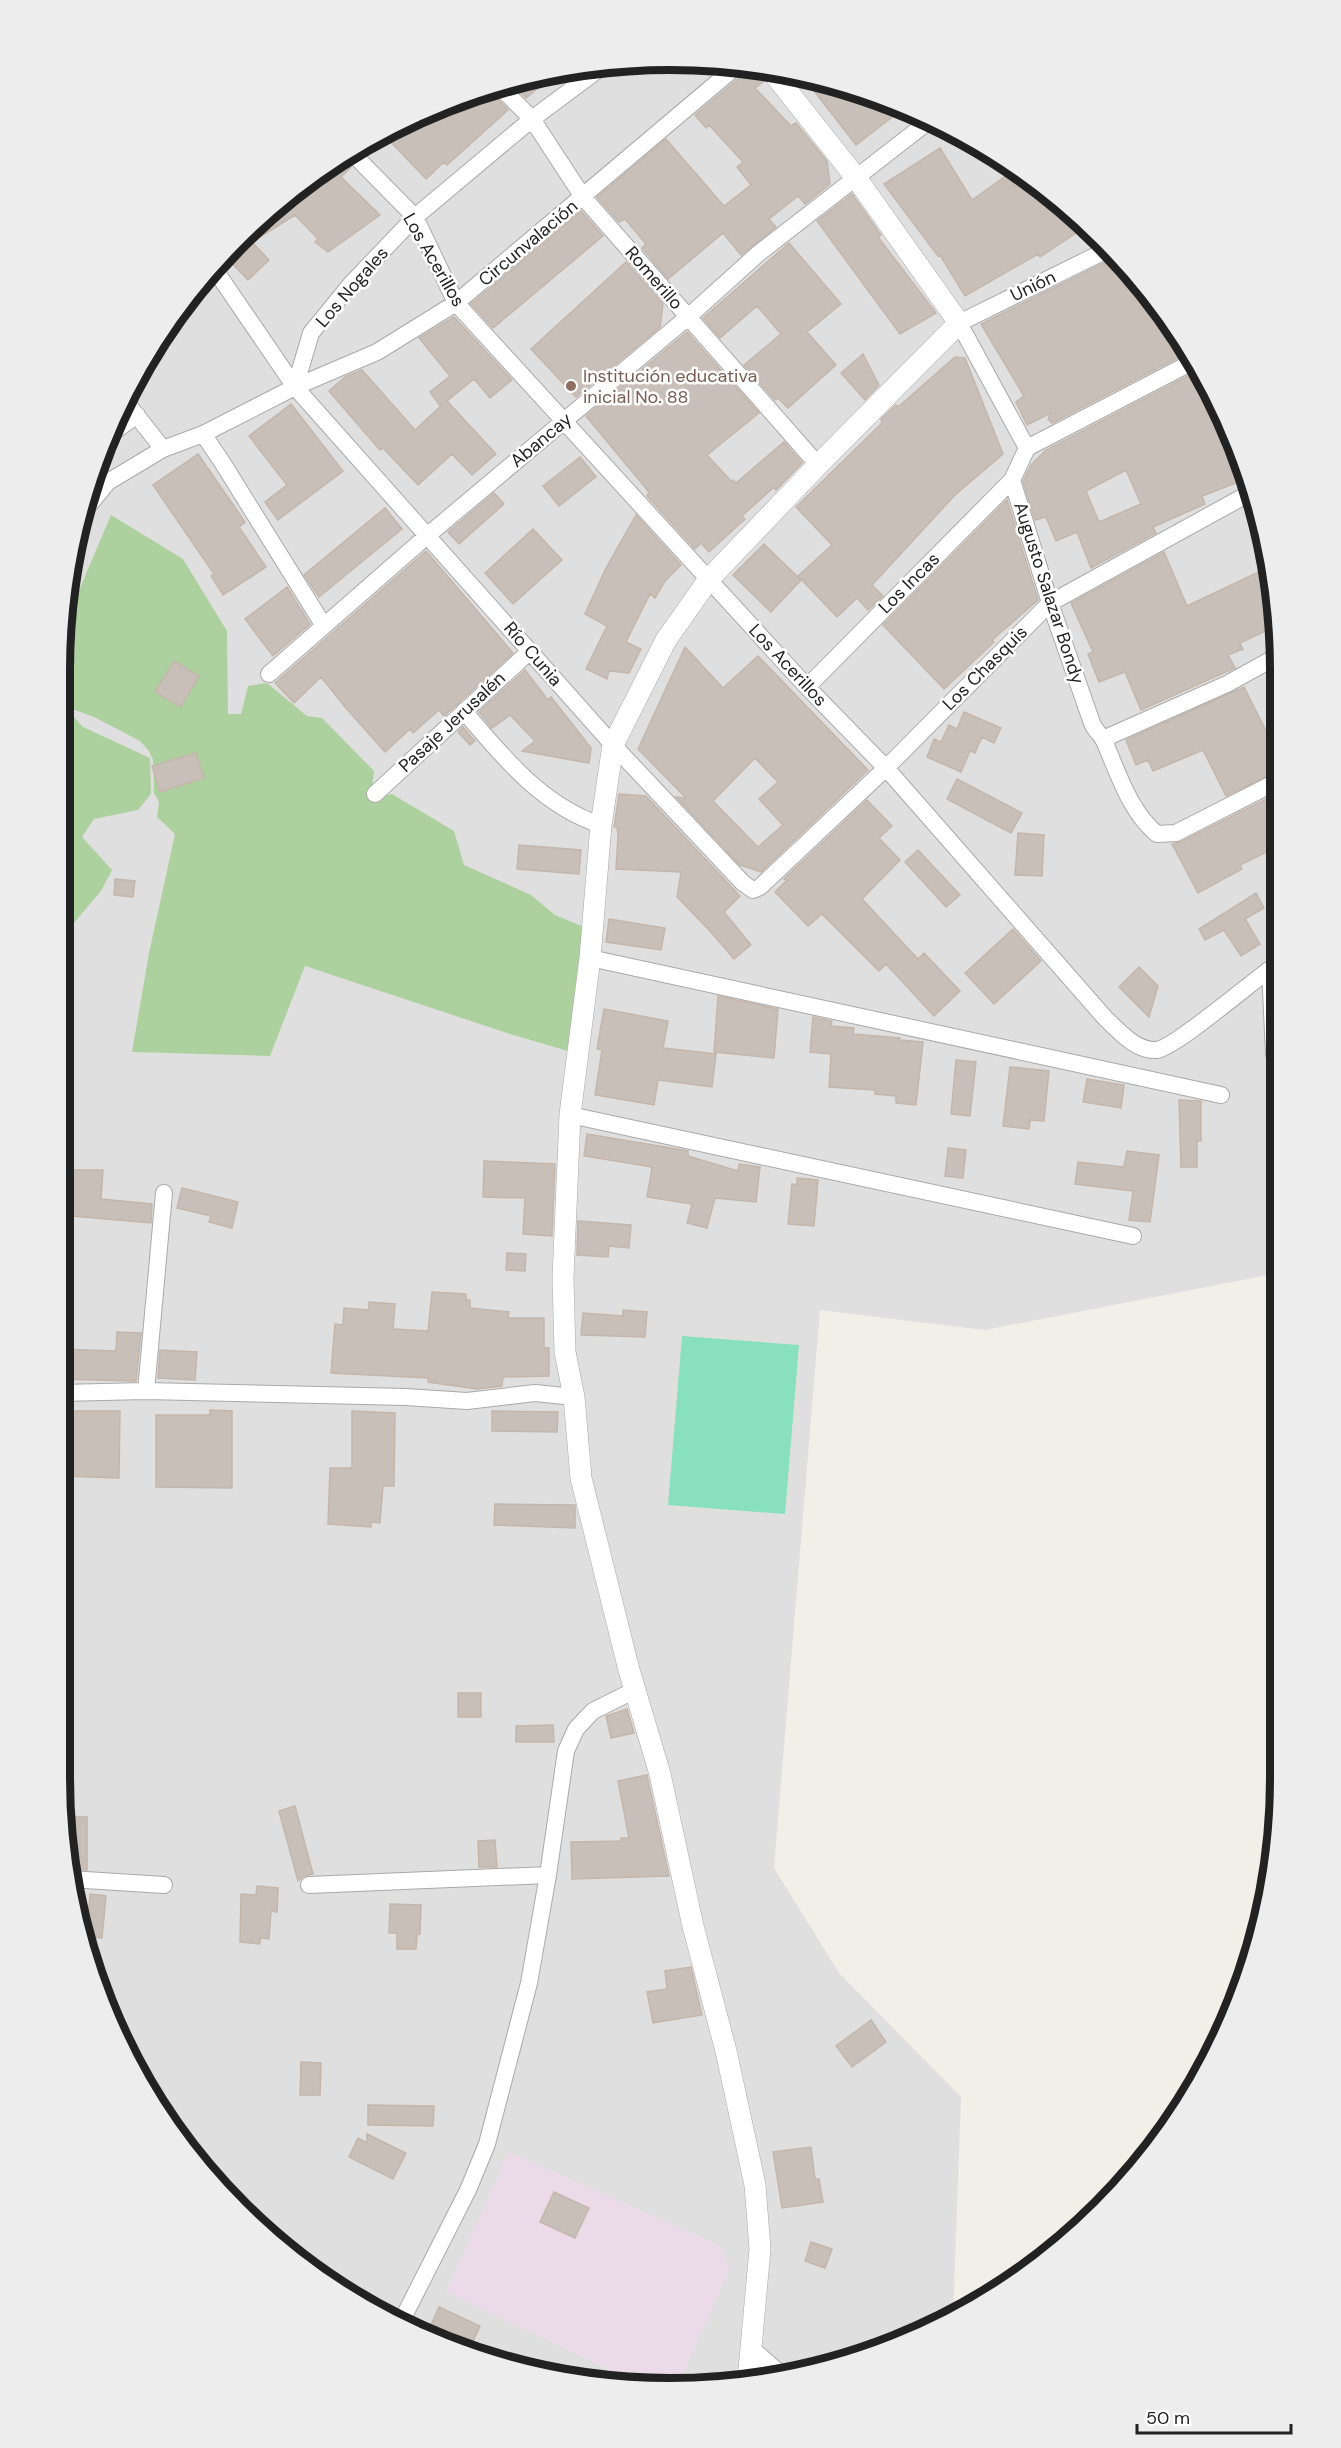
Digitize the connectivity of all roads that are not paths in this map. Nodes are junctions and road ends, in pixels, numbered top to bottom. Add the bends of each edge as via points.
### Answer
1 (728, 74) edge
2 (589, 76) edge
3 (779, 81) edge
4 (507, 94) edge
5 (532, 119) junction
6 (923, 126) edge
7 (358, 159) edge
8 (857, 179) junction
9 (583, 197) junction
10 (415, 218) junction
11 (1101, 253) edge
12 (219, 275) edge
13 (456, 303) junction
14 (688, 317) junction
15 (959, 323) junction
16 (1186, 365) edge
17 (295, 387) junction
18 (132, 409) edge
19 (563, 422) junction
20 (203, 434) junction
21 (163, 448) junction
22 (1027, 448) junction
23 (818, 465) junction
24 (1012, 480) junction
25 (97, 496) edge
26 (1245, 497) edge
27 (428, 535) junction
28 (709, 579) junction
29 (1050, 603) junction
30 (324, 626) junction
31 (530, 651) junction
32 (1270, 660) edge
33 (269, 674) dead end
34 (807, 687) junction
35 (464, 711) junction
36 (1103, 739) junction
37 (613, 746) junction
38 (886, 768) junction
39 (1270, 785) edge
40 (375, 794) dead end
41 (601, 825) junction
42 (590, 958) junction
43 (1270, 968) edge
44 (1221, 1095) dead end
45 (570, 1115) junction
46 (164, 1193) dead end
47 (1133, 1236) dead end
48 (146, 1390) junction
49 (70, 1393) edge
50 (574, 1397) junction
51 (635, 1690) junction
52 (548, 1875) junction
53 (80, 1880) edge
54 (164, 1885) dead end
55 (309, 1885) dead end
56 (404, 2315) edge
57 (752, 2349) junction
58 (774, 2368) edge
59 (749, 2372) edge

1 - 9 street, Circunvalación
2 - 5 street, Los Nogales
3 - 8 street
4 - 5 street, Romerillo
5 - 9 street, Romerillo
5 - 10 street, Los Nogales
6 - 8 street, Abancay
7 - 10 street, Los Acerillos
8 - 14 street, Abancay via 759,252
8 - 15 street
9 - 13 street, Circunvalación
9 - 14 street, Romerillo
10 - 13 street, Los Acerillos
10 - 17 street, Los Nogales via 351,284 312,333
11 - 15 street, Unión
12 - 17 street, Río Cunia
13 - 17 street, Circunvalación via 376,352
13 - 19 street, Los Acerillos
14 - 19 street, Abancay
14 - 23 street, Romerillo
15 - 22 street
15 - 23 street
16 - 22 street
17 - 20 street
17 - 27 street, Río Cunia
18 - 21 street
19 - 27 street, Abancay
19 - 28 street, Los Acerillos
20 - 21 street
20 - 30 street
21 - 25 street via 108,482
22 - 24 street, Augusto Salazar Bondy
23 - 28 street
24 - 29 street, Augusto Salazar Bondy
24 - 34 street, Los Incas
26 - 29 street, Los Chasquis
27 - 30 street, Abancay
27 - 31 street, Río Cunia
28 - 34 street, Los Acerillos
28 - 37 street via 666,640
29 - 36 street, Augusto Salazar Bondy via 1092,723
29 - 38 street, Los Chasquis
30 - 33 street, Abancay
31 - 35 street, Pasaje Jerusalén
31 - 37 street, Río Cunia
32 - 36 street via 1227,684
34 - 38 street, Los Acerillos
35 - 40 street, Pasaje Jerusalén
35 - 41 street via 536,789 585,820
36 - 39 street, Augusto Salazar Bondy via 1140,817 1157,834 1176,833
37 - 38 street, Río Cunia via 753,890
37 - 41 street
38 - 43 street, Los Acerillos via 1106,1019 1144,1048 1158,1050 1183,1036
41 - 42 street
42 - 44 street
42 - 45 street
45 - 47 street
45 - 50 street via 563,1278 565,1352
46 - 48 street
48 - 49 street
48 - 50 street via 467,1401 535,1393
50 - 51 street via 581,1478
51 - 52 street via 593,1711 576,1729 566,1751
51 - 57 street via 660,1774 755,2185 760,2248
52 - 55 street
52 - 56 street via 528,1983 487,2144 468,2190
53 - 54 street
57 - 58 street
57 - 59 street

